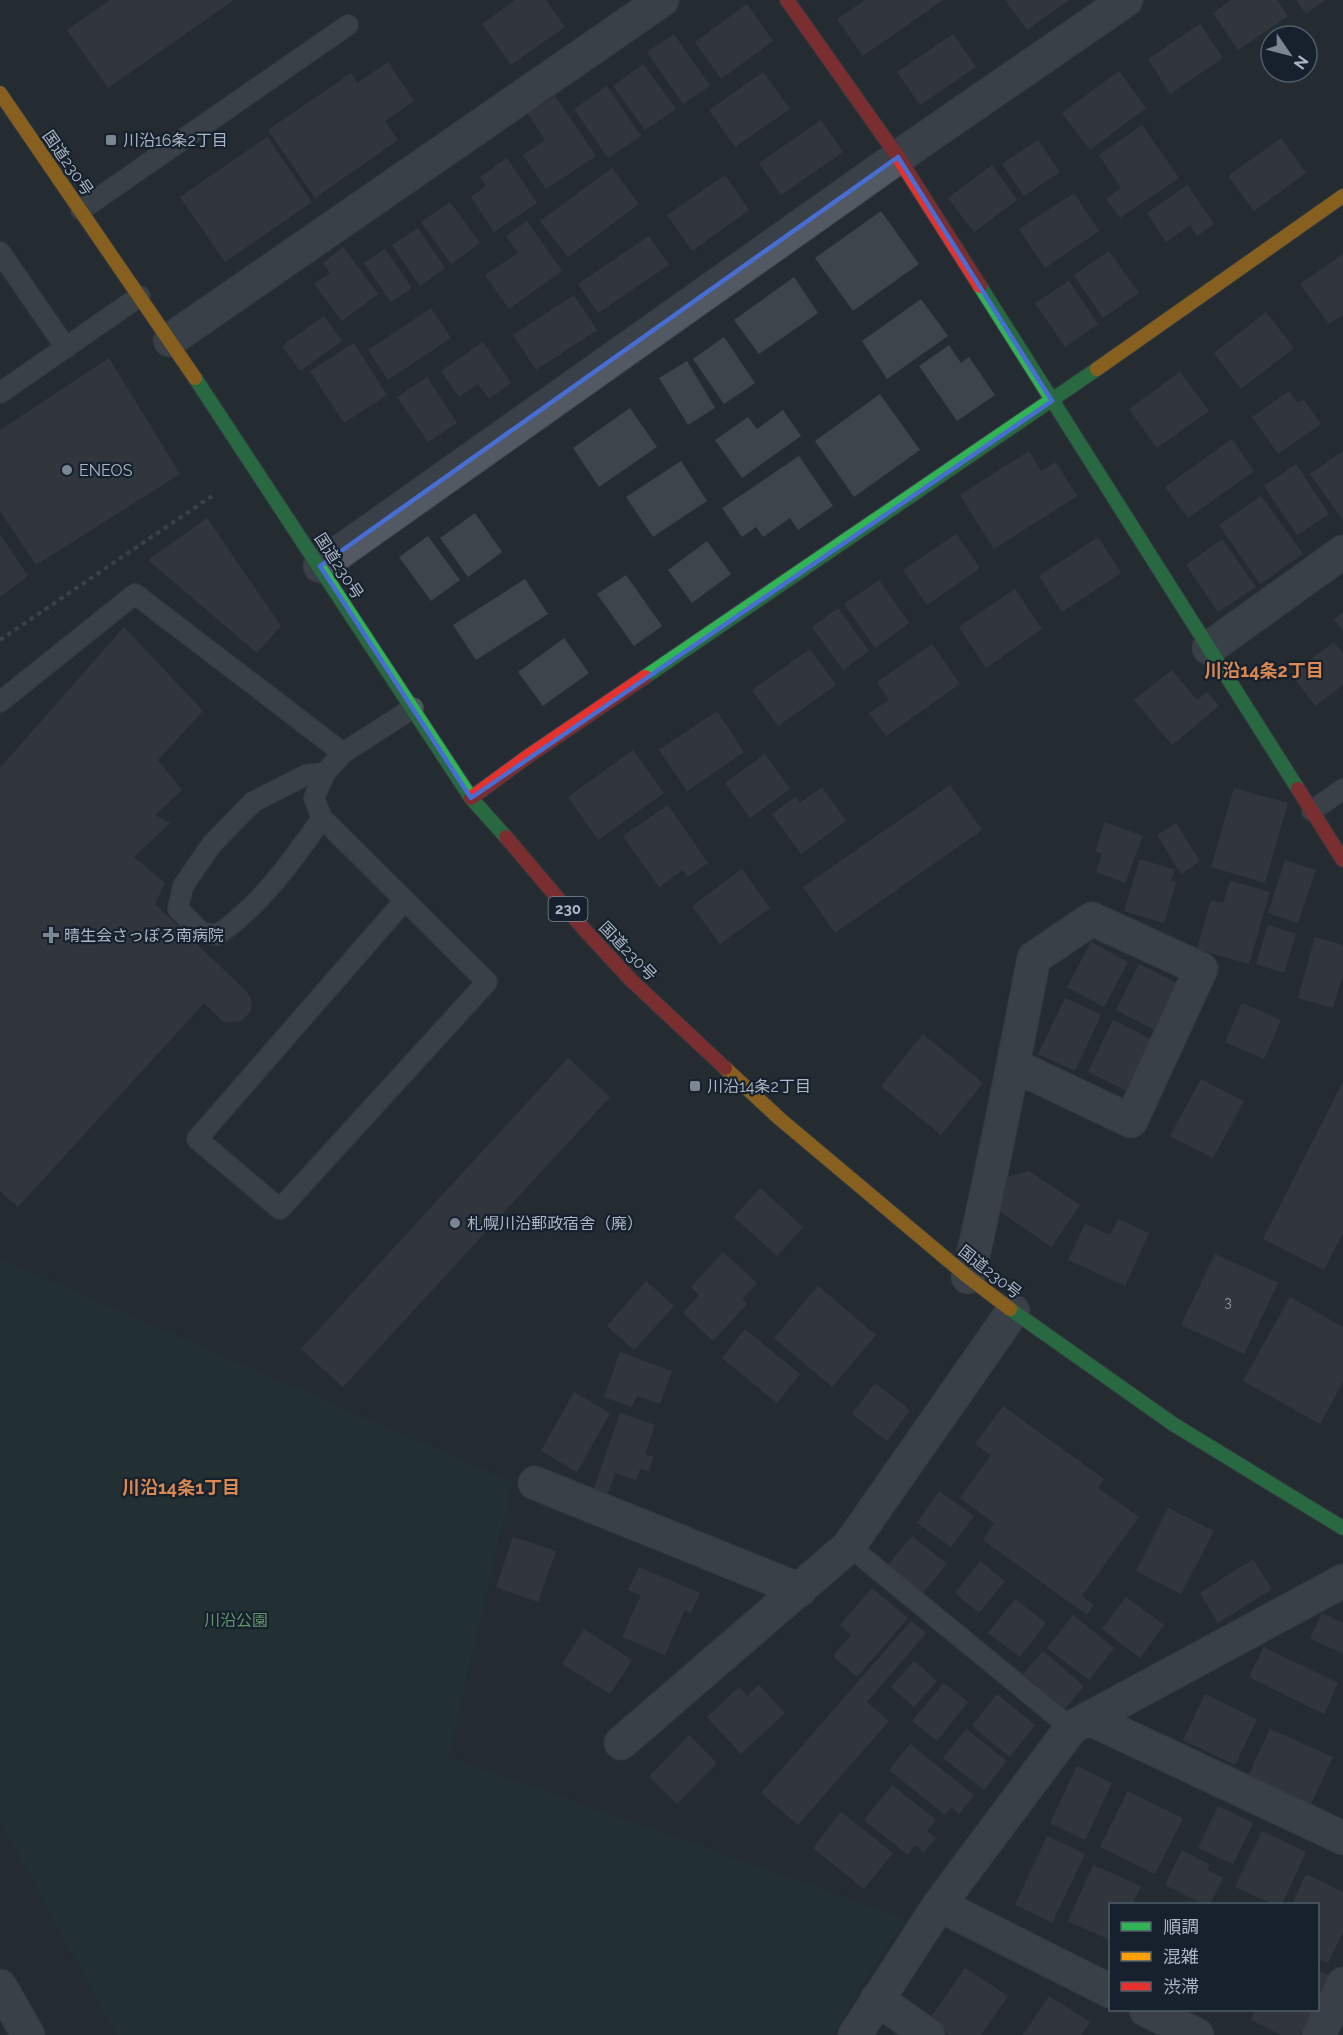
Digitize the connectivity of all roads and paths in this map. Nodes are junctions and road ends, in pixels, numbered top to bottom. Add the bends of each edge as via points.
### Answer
1 (662, 0) edge
2 (787, 0) edge
3 (1126, 0) edge
4 (348, 25) dead end
5 (0, 93) edge
6 (898, 157) junction
7 (1343, 196) edge
8 (81, 210) junction
9 (0, 252) edge
10 (140, 297) junction
11 (170, 340) junction
12 (66, 348) junction
13 (0, 393) edge
14 (1053, 401) junction
15 (212, 496) dead end
16 (1343, 552) edge
17 (320, 566) junction
18 (0, 640) edge
19 (1209, 648) junction
20 (0, 702) edge
21 (413, 708) junction
22 (343, 753) junction
23 (325, 773) junction
24 (1343, 789) edge
25 (471, 798) junction
26 (1312, 811) junction
27 (322, 818) junction
28 (1343, 860) edge
29 (405, 900) junction
30 (1013, 1065) junction
31 (968, 1277) junction
32 (1013, 1311) junction
33 (535, 1483) dead end
34 (1342, 1524) edge
35 (849, 1546) junction
36 (1343, 1581) edge
37 (800, 1590) junction
38 (1079, 1723) junction
39 (621, 1743) dead end
40 (1343, 1838) edge
41 (939, 1905) junction
42 (1343, 1984) edge
43 (0, 1986) edge
44 (1109, 1990) edge
45 (877, 2000) junction
46 (1148, 2011) edge
47 (27, 2035) edge
48 (855, 2035) edge
49 (928, 2035) edge
50 (1197, 2035) edge
51 (1319, 2035) edge

1 - 11 street
2 - 6 main road
3 - 6 street
4 - 8 lane
5 - 8 main road, 国道230号 / 230
6 - 14 main road
6 - 17 street
7 - 14 main road
8 - 10 main road, 国道230号 / 230
9 - 12 lane
10 - 11 main road, 国道230号 / 230
10 - 12 lane
11 - 17 main road, 国道230号 / 230
12 - 13 lane
14 - 19 main road
14 - 25 main road
15 - 18 path
16 - 19 street
17 - 21 main road, 国道230号 / 230
19 - 26 main road
20 - 22 lane via 135,594
21 - 22 lane
21 - 25 main road, 国道230号 / 230
22 - 23 lane
23 - 27 lane via 314,798
23 - 27 lane via 306,775 253,802 212,844 188,877 178,909 201,932 217,935 236,923
24 - 26 lane
25 - 31 main road, 国道230号 / 230 via 631,980 780,1119
26 - 28 main road
27 - 29 lane
29 - 29 lane via 488,982 280,1209 197,1139
30 - 30 street via 1034,958 1092,919 1201,969 1131,1121
30 - 31 street
31 - 32 main road, 国道230号 / 230
32 - 34 main road, 国道230号 / 230 via 1173,1424
32 - 35 street
33 - 37 street
35 - 37 street
35 - 38 lane
36 - 38 street
37 - 39 street
38 - 40 street
38 - 41 street
41 - 44 street
41 - 45 street
42 - 51 street
43 - 47 street
45 - 48 street
45 - 49 street
46 - 50 street

